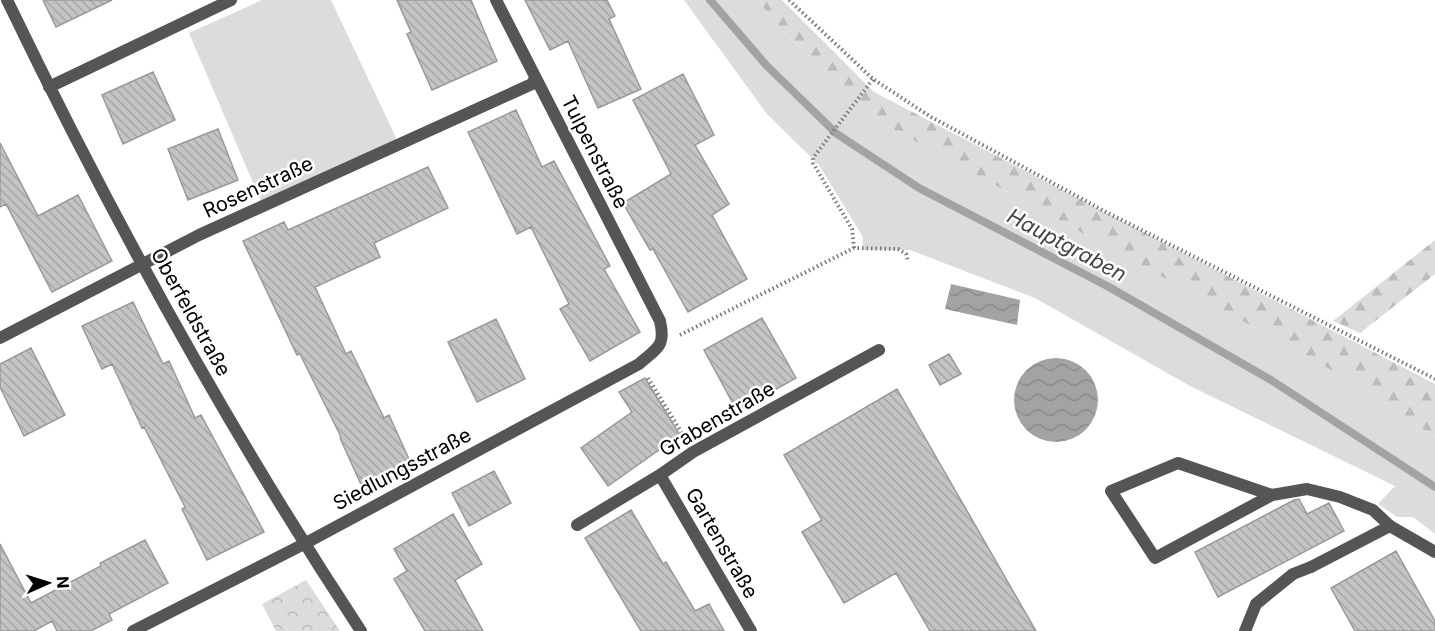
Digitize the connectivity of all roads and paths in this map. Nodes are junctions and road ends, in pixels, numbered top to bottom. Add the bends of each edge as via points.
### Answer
1 (7, 0) edge
2 (231, 0) edge
3 (495, 0) edge
4 (789, 0) edge
5 (535, 78) junction
6 (873, 79) junction
7 (49, 87) junction
8 (854, 248) junction
9 (908, 261) dead end
10 (142, 266) junction
11 (0, 338) edge
12 (660, 345) junction
13 (879, 350) dead end
14 (639, 364) junction
15 (1435, 379) edge
16 (693, 452) junction
17 (660, 475) junction
18 (1272, 495) junction
19 (577, 525) dead end
20 (1390, 526) junction
21 (304, 544) junction
22 (1435, 552) edge
23 (133, 631) edge
24 (361, 631) edge
25 (751, 631) edge
26 (1245, 631) edge

1 - 7 street, Oberfeldstraße
2 - 7 street
3 - 5 street, Tulpenstraße
4 - 6 path
5 - 10 street, Rosenstraße via 532,84 210,230
5 - 12 street, Tulpenstraße via 660,321
6 - 8 path via 813,158 852,229
6 - 15 path via 931,117 1108,213
7 - 10 street, Oberfeldstraße
8 - 9 path via 898,249
8 - 12 path
10 - 11 street, Rosenstraße
10 - 21 street, Oberfeldstraße
12 - 14 street, Siedlungsstraße
13 - 16 street, Grabenstraße
14 - 16 path
14 - 21 street, Siedlungsstraße
16 - 17 street, Grabenstraße
17 - 19 street, Grabenstraße
17 - 25 street, Gartenstraße
18 - 18 street via 1179,464 1111,491 1155,558
18 - 20 street via 1307,489 1340,497 1373,510
20 - 22 street
20 - 26 street via 1293,574 1256,604
21 - 23 street, Siedlungsstraße
21 - 24 street, Oberfeldstraße

